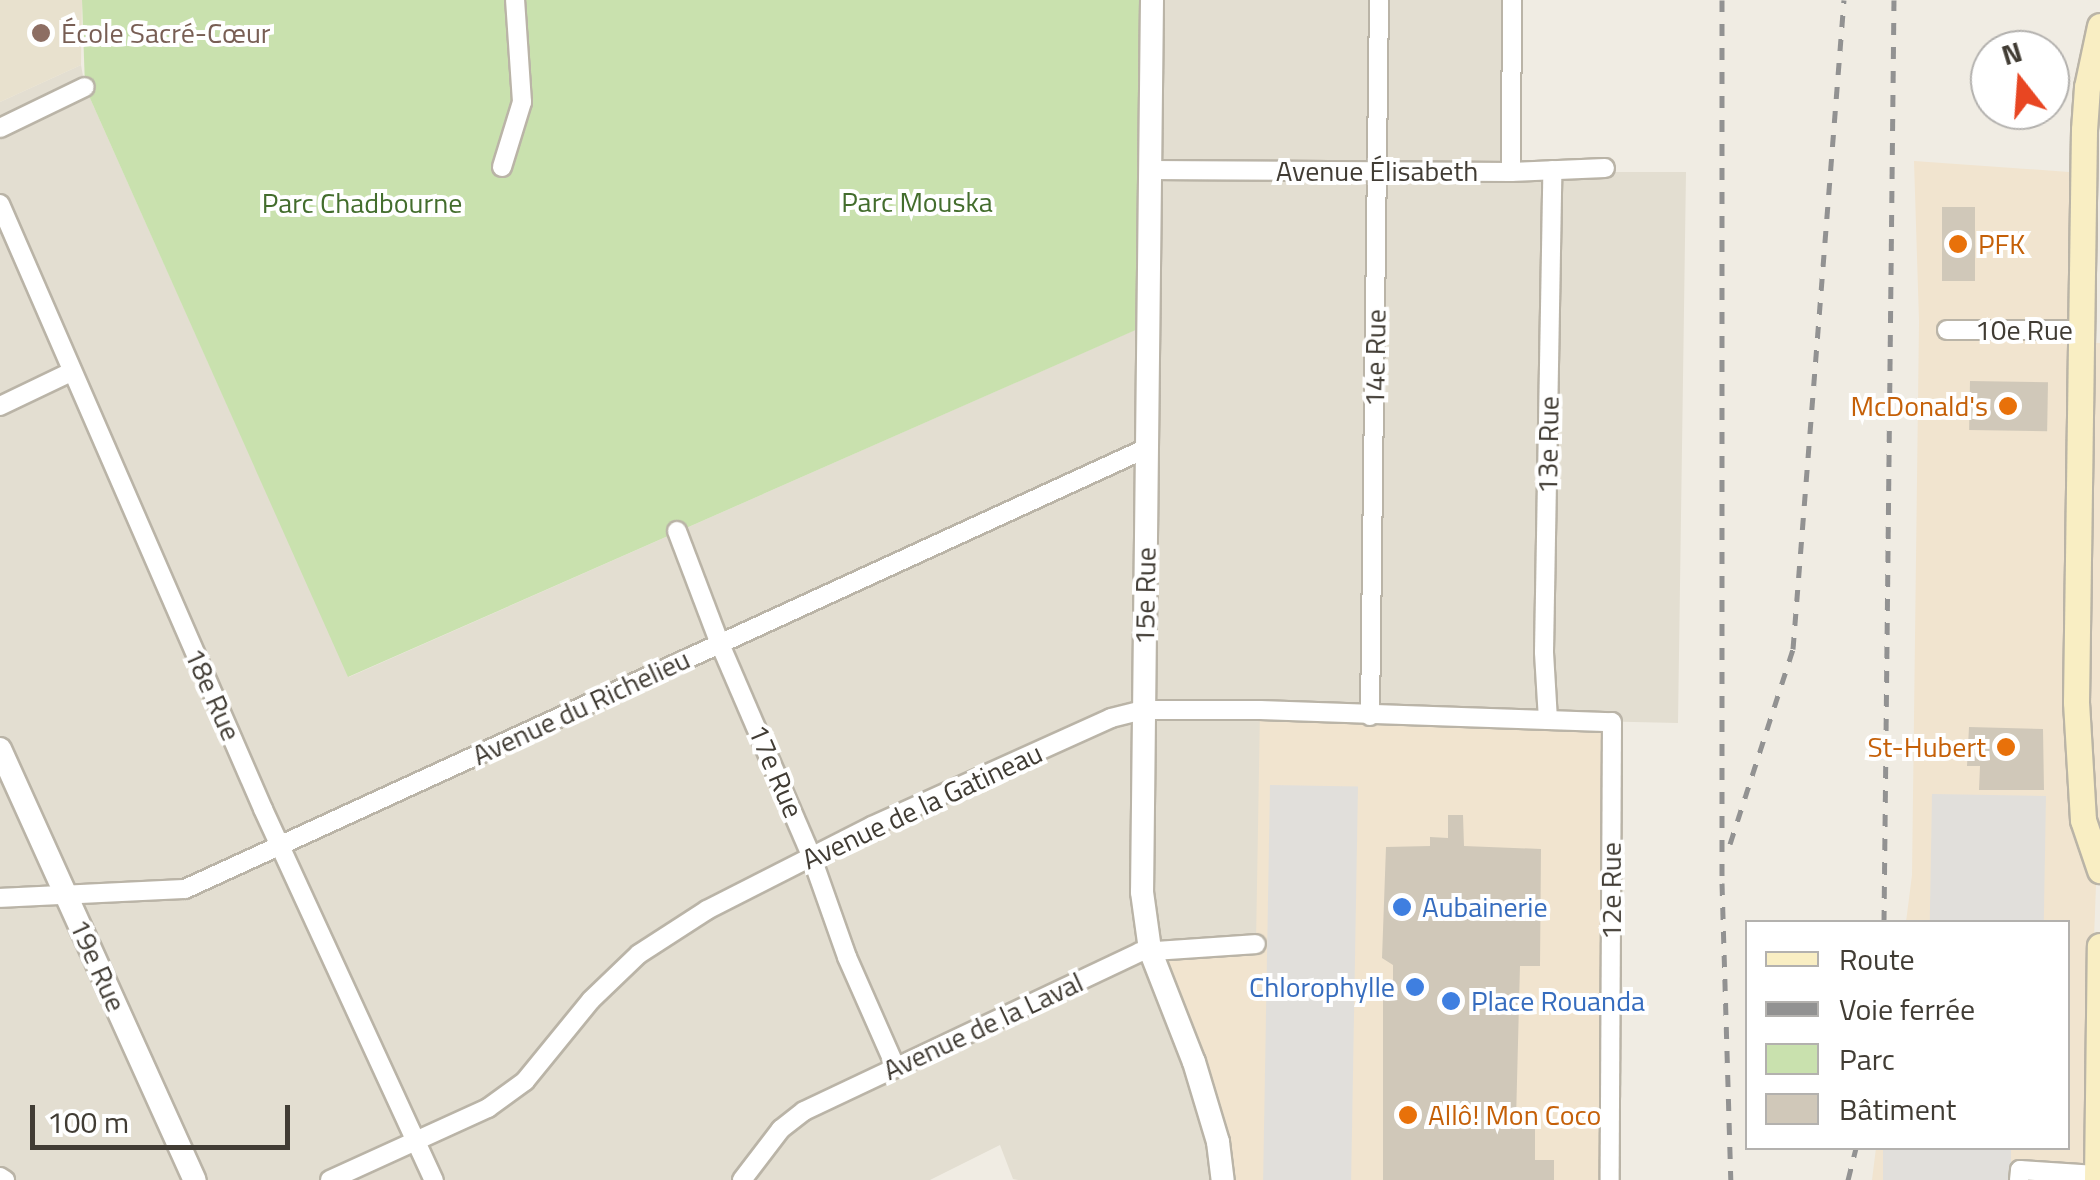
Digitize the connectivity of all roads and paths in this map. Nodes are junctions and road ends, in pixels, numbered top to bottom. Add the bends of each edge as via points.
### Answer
1 (515, 0) edge
2 (1152, 0) edge
3 (1379, 0) edge
4 (1512, 0) edge
5 (2100, 26) edge
6 (85, 87) dead end
7 (0, 128) edge
8 (502, 167) dead end
9 (1605, 168) dead end
10 (1149, 170) junction
11 (1552, 170) junction
12 (1377, 171) junction
13 (1512, 172) junction
14 (0, 204) edge
15 (1947, 330) dead end
16 (2091, 331) edge
17 (71, 372) junction
18 (0, 406) edge
19 (1147, 448) junction
20 (677, 531) dead end
21 (720, 644) junction
22 (1144, 710) junction
23 (1370, 716) junction
24 (1548, 720) junction
25 (1612, 722) joint
26 (0, 749) edge
27 (281, 844) junction
28 (812, 858) junction
29 (2100, 870) edge
30 (66, 894) junction
31 (0, 898) edge
32 (1256, 944) dead end
33 (2100, 946) edge
34 (1150, 950) junction
35 (896, 1068) junction
36 (415, 1143) junction
37 (2096, 1178) edge
38 (195, 1180) edge
39 (330, 1180) edge
40 (434, 1180) edge
41 (742, 1180) edge
42 (1223, 1180) edge
43 (1610, 1180) edge
44 (2019, 1180) edge

1 - 8 street via 522,102
2 - 10 street, 15e Rue
3 - 12 street, 14e Rue
4 - 13 street
5 - 16 main road via 2085,102
6 - 7 street
9 - 11 street, Avenue Élisabeth
10 - 12 street, Avenue Élisabeth
10 - 19 street, 15e Rue
11 - 13 street, Avenue Élisabeth
11 - 24 street, 13e Rue
12 - 13 street, Avenue Élisabeth
12 - 23 street, 14e Rue
14 - 17 street, 18e Rue
15 - 16 street, 10e Rue
16 - 29 main road via 2076,702 2083,820
17 - 18 street
17 - 27 street, 18e Rue
19 - 21 street, Avenue du Richelieu
19 - 22 street, 15e Rue
20 - 21 street, 17e Rue
21 - 27 street, Avenue du Richelieu
21 - 28 street, 17e Rue
22 - 23 street, Avenue de la Gatineau
22 - 28 street, Avenue de la Gatineau via 999,767
22 - 34 street, 15e Rue via 1142,892
23 - 24 street, Avenue de la Gatineau
24 - 25 street, Avenue de la Gatineau
25 - 43 street, 12e Rue
26 - 30 street, 19e Rue
27 - 30 street, Avenue du Richelieu via 185,889
27 - 36 street, 18e Rue
28 - 35 street, 17e Rue
28 - 36 street, Avenue de la Gatineau via 669,932 591,1000 525,1081 488,1108
30 - 31 street, Avenue du Richelieu
30 - 38 street, 19e Rue
32 - 34 street, Avenue de la Laval
33 - 37 main road
34 - 35 street, Avenue de la Laval
34 - 42 street, 15e Rue via 1197,1072
35 - 41 street, Avenue de la Laval via 804,1111 781,1129
36 - 39 street, Avenue de la Gatineau
36 - 40 street, 18e Rue
37 - 44 street via 2020,1170

